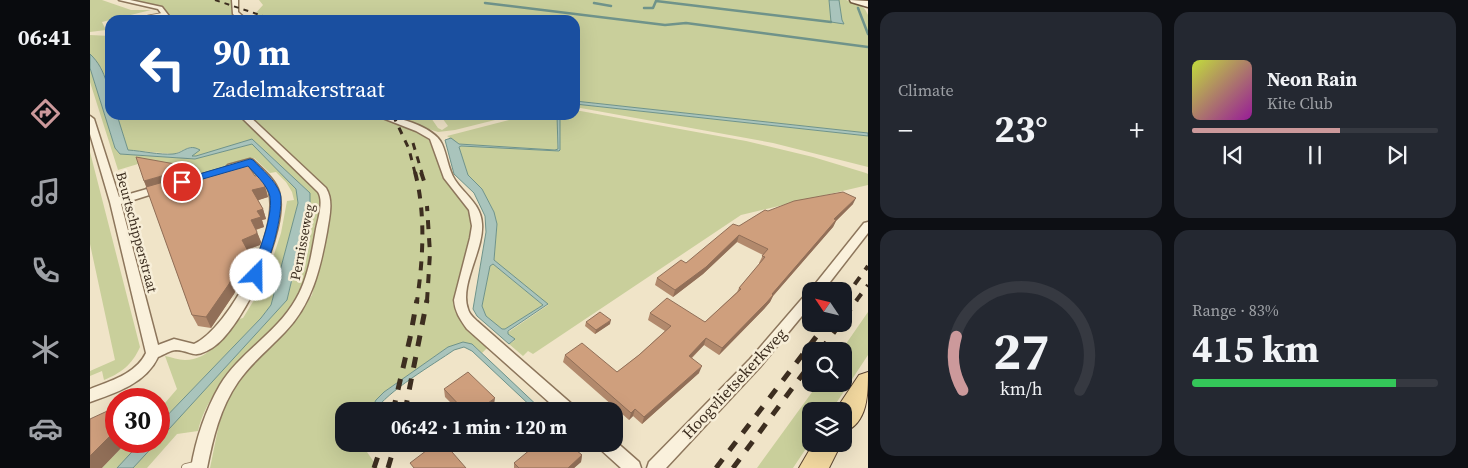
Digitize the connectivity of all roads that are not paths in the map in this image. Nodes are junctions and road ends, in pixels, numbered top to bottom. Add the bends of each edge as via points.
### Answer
1 (122, 0) edge
2 (235, 0) edge
3 (854, 0) edge
4 (868, 5) edge
5 (162, 14) joint
6 (158, 15) edge
7 (238, 15) edge
8 (90, 119) edge
9 (248, 120) edge
10 (393, 120) edge
11 (223, 170) edge
12 (169, 186) edge
13 (114, 202) junction
14 (868, 224) edge
15 (823, 282) edge
16 (802, 307) edge
17 (153, 353) junction
18 (868, 382) edge
19 (90, 396) edge
20 (559, 402) edge
21 (852, 407) edge
22 (615, 452) edge
23 (823, 452) edge
24 (195, 467) edge
25 (633, 468) edge
26 (655, 468) edge
27 (813, 468) edge

1 - 5 street via 160,8
2 - 7 street
3 - 4 street
5 - 6 lane
8 - 13 street, Beurtschipperstraat
9 - 24 street, Pernisseweg via 322,190 325,206 308,290 292,314 226,388 213,414
10 - 20 street via 434,138 448,176 471,204 476,217 476,233 460,298 464,315
11 - 17 street via 250,162 273,188 276,204 268,245 256,275 214,338 195,350 174,344
12 - 13 street
13 - 17 street, Beurtschipperstraat
14 - 15 street
16 - 26 street, Hoogvlietsekerkweg
17 - 19 street via 136,374
18 - 21 main road
22 - 25 street
23 - 27 main road

